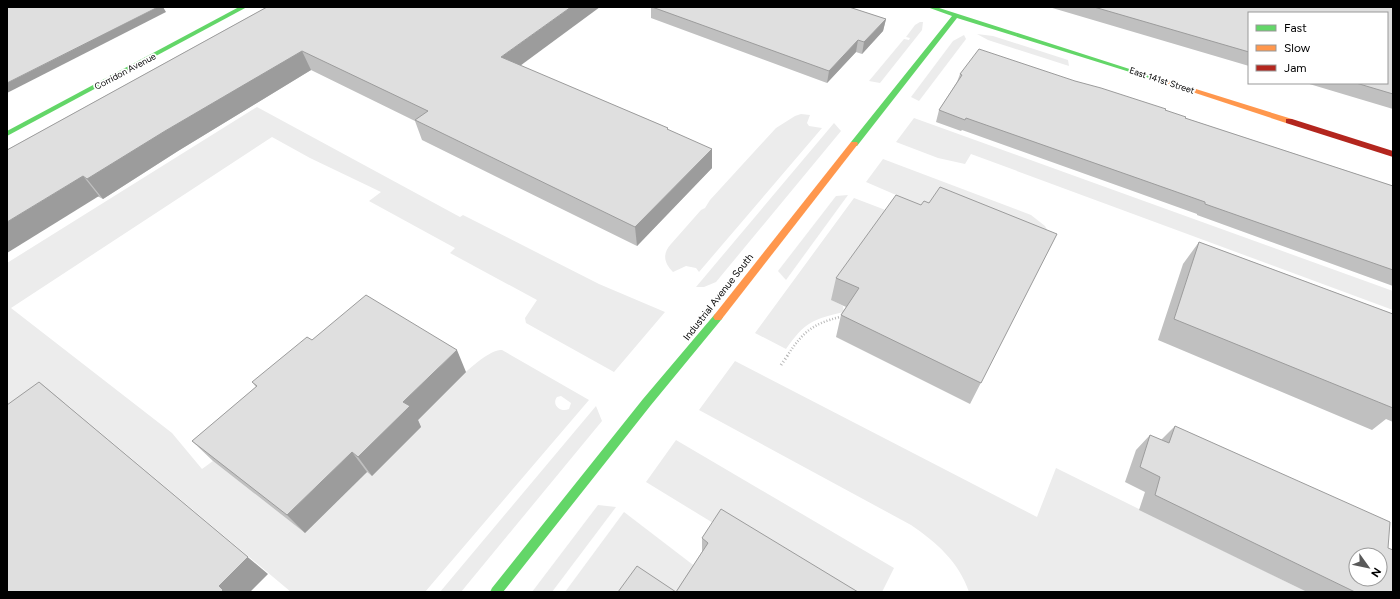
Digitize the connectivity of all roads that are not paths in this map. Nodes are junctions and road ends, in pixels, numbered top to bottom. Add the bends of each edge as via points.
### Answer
1 (244, 7) edge
2 (930, 7) edge
3 (956, 15) junction
4 (7, 134) edge
5 (1393, 154) edge
6 (496, 592) edge

1 - 4 street, Corridon Avenue
2 - 3 street, East 141st Street
3 - 5 street, East 141st Street
3 - 6 street, Industrial Avenue South via 717,318

